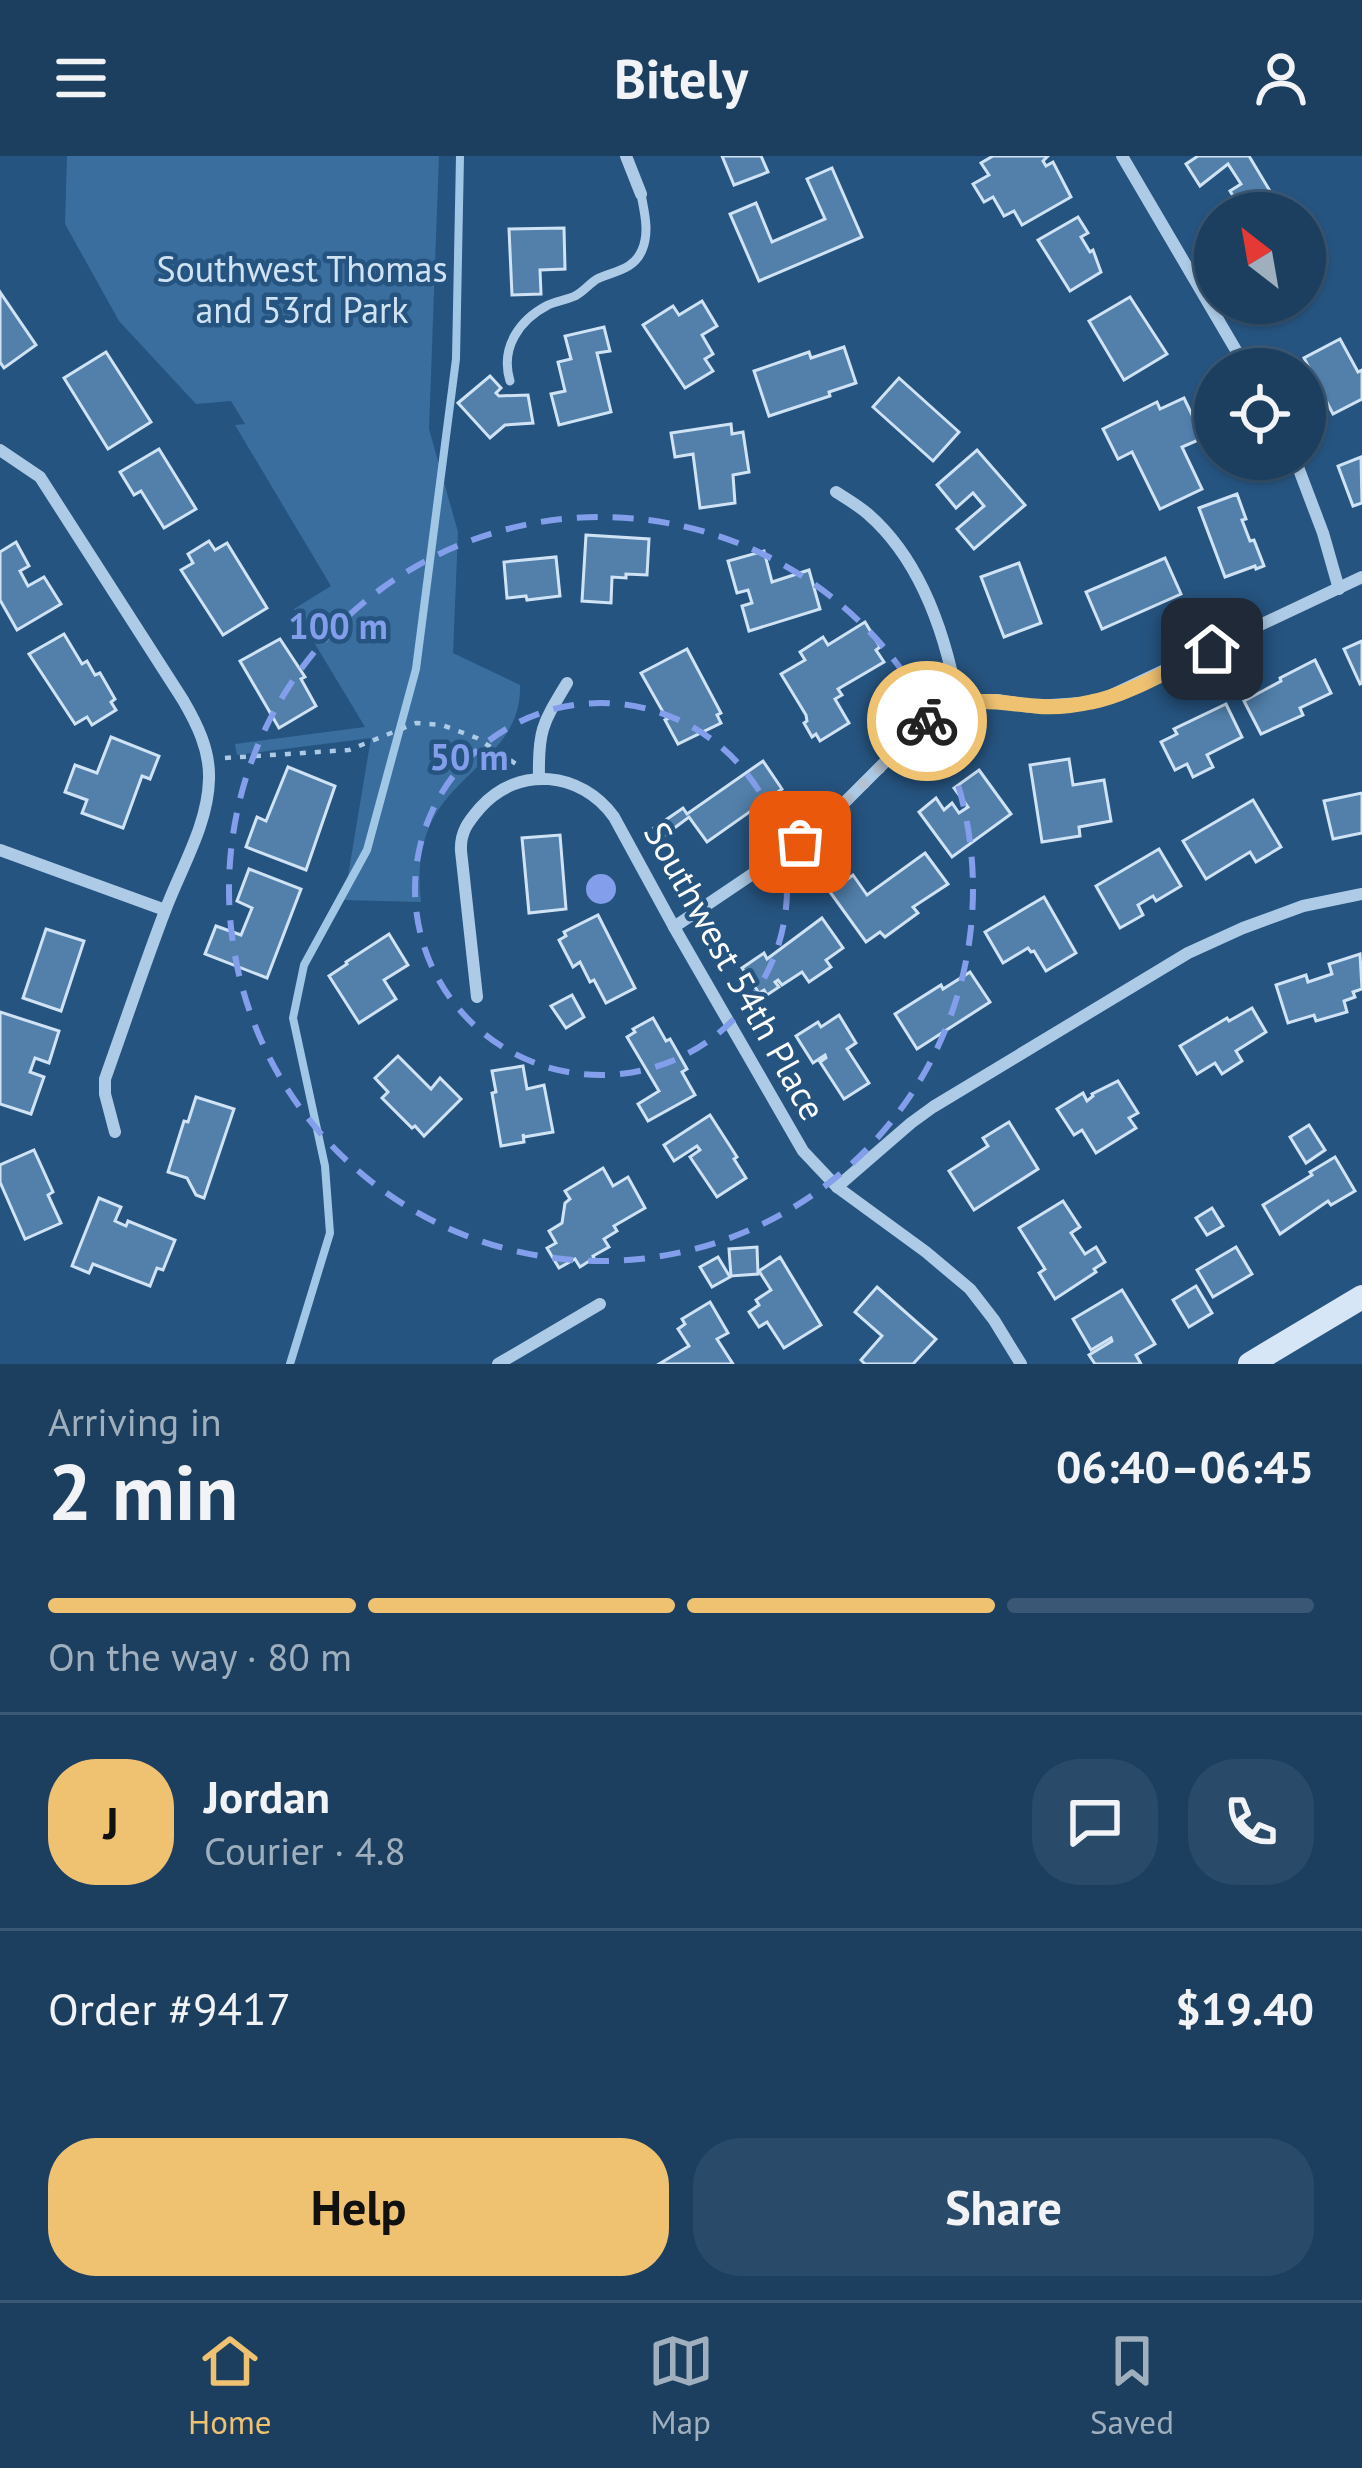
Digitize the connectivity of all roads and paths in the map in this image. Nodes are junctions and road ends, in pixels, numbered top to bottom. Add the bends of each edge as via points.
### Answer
1 (626, 156) edge
2 (1123, 156) edge
3 (640, 194) joint
4 (1235, 348) edge
5 (510, 381) dead end
6 (0, 450) edge
7 (1302, 480) edge
8 (836, 492) dead end
9 (1362, 577) edge
10 (1339, 589) junction
11 (567, 683) dead end
12 (958, 703) junction
13 (208, 761) junction
14 (539, 777) junction
15 (0, 850) edge
16 (1362, 894) edge
17 (165, 910) junction
18 (674, 927) junction
19 (477, 997) dead end
20 (115, 1132) dead end
21 (837, 1187) junction
22 (1362, 1297) edge
23 (600, 1304) dead end
24 (498, 1364) edge
25 (1021, 1364) edge
26 (1250, 1364) edge

1 - 3 street
2 - 4 street
3 - 5 lane via 641,253 519,328 508,351
6 - 13 street via 40,477 198,725
7 - 10 street
8 - 12 street via 895,544 926,594
9 - 10 street
10 - 12 street via 1097,702
11 - 14 street via 541,729
12 - 18 street via 923,724 800,842
13 - 14 path via 349,750 416,722 477,738
13 - 17 street via 206,810
14 - 18 street, Southwest 54th Place via 578,786 604,803
14 - 19 street via 504,787 460,838
15 - 17 street
16 - 21 street via 1303,906 1188,953 933,1107
17 - 20 street via 106,1079
18 - 21 street, Southwest 54th Place via 802,1151
21 - 25 street, Southwest 54th Place via 970,1288
22 - 26 street
23 - 24 street

